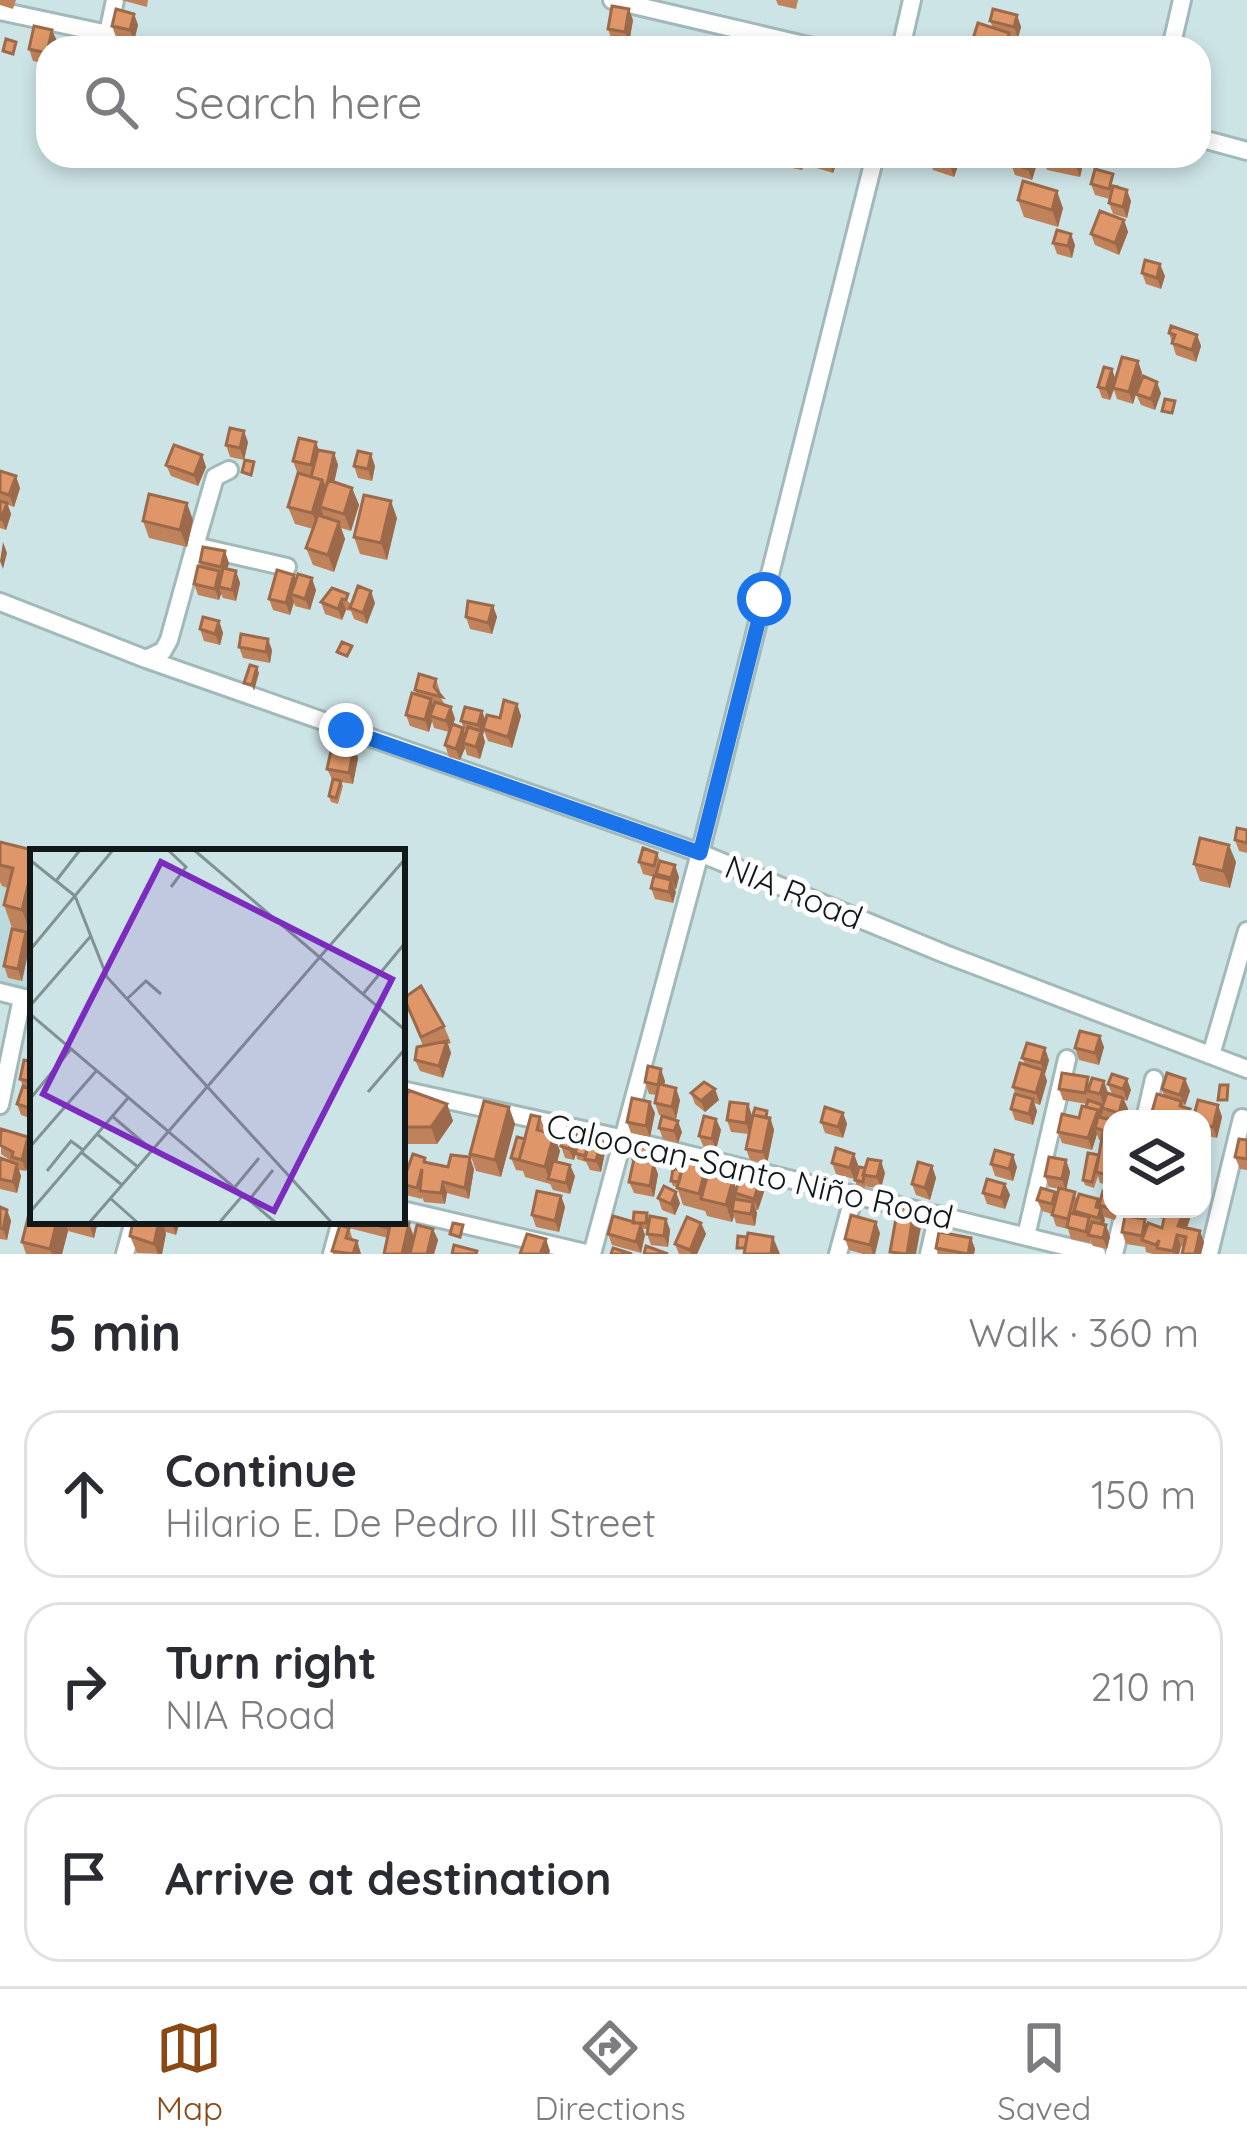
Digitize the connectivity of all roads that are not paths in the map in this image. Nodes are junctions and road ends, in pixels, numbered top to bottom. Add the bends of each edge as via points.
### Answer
1 (115, 0) edge
2 (612, 0) edge
3 (912, 0) edge
4 (1182, 0) edge
5 (0, 11) edge
6 (89, 36) edge
7 (108, 36) edge
8 (766, 36) edge
9 (904, 36) edge
10 (1174, 36) edge
11 (1211, 141) edge
12 (1247, 151) edge
13 (872, 168) edge
14 (229, 470) dead end
15 (195, 546) junction
16 (287, 567) edge
17 (0, 602) edge
18 (146, 659) junction
19 (700, 853) junction
20 (1247, 931) edge
21 (0, 992) edge
22 (28, 999) edge
23 (1211, 1055) junction
24 (1067, 1060) dead end
25 (1247, 1069) edge
26 (1154, 1079) dead end
27 (405, 1091) edge
28 (0, 1105) edge
29 (1147, 1110) edge
30 (1242, 1118) dead end
31 (620, 1138) junction
32 (854, 1195) junction
33 (405, 1211) edge
34 (938, 1215) junction
35 (1122, 1218) edge
36 (133, 1224) edge
37 (339, 1224) edge
38 (1026, 1236) junction
39 (1085, 1253) edge
40 (125, 1254) edge
41 (332, 1254) edge
42 (591, 1254) edge
43 (838, 1254) edge
44 (928, 1254) edge
45 (1114, 1254) edge
46 (1209, 1254) edge

1 - 7 street
2 - 8 street
3 - 9 street
4 - 10 street
5 - 6 street
11 - 12 street
13 - 19 street
14 - 15 street via 215,477
15 - 16 street
15 - 18 street via 169,640
17 - 18 street, NIA Road
18 - 19 street, NIA Road
19 - 23 street, NIA Road
19 - 31 street
20 - 23 street
21 - 22 street
22 - 28 street
23 - 25 street, NIA Road
24 - 38 street
26 - 29 street
27 - 31 street, Caloocan-Santo Niño Road
30 - 46 street
31 - 32 street, Caloocan-Santo Niño Road
31 - 42 street
32 - 34 street, Caloocan-Santo Niño Road
32 - 43 street
33 - 42 street
34 - 38 street, Caloocan-Santo Niño Road
34 - 44 street
35 - 45 street
36 - 40 street
37 - 41 street
38 - 39 street, Caloocan-Santo Niño Road

